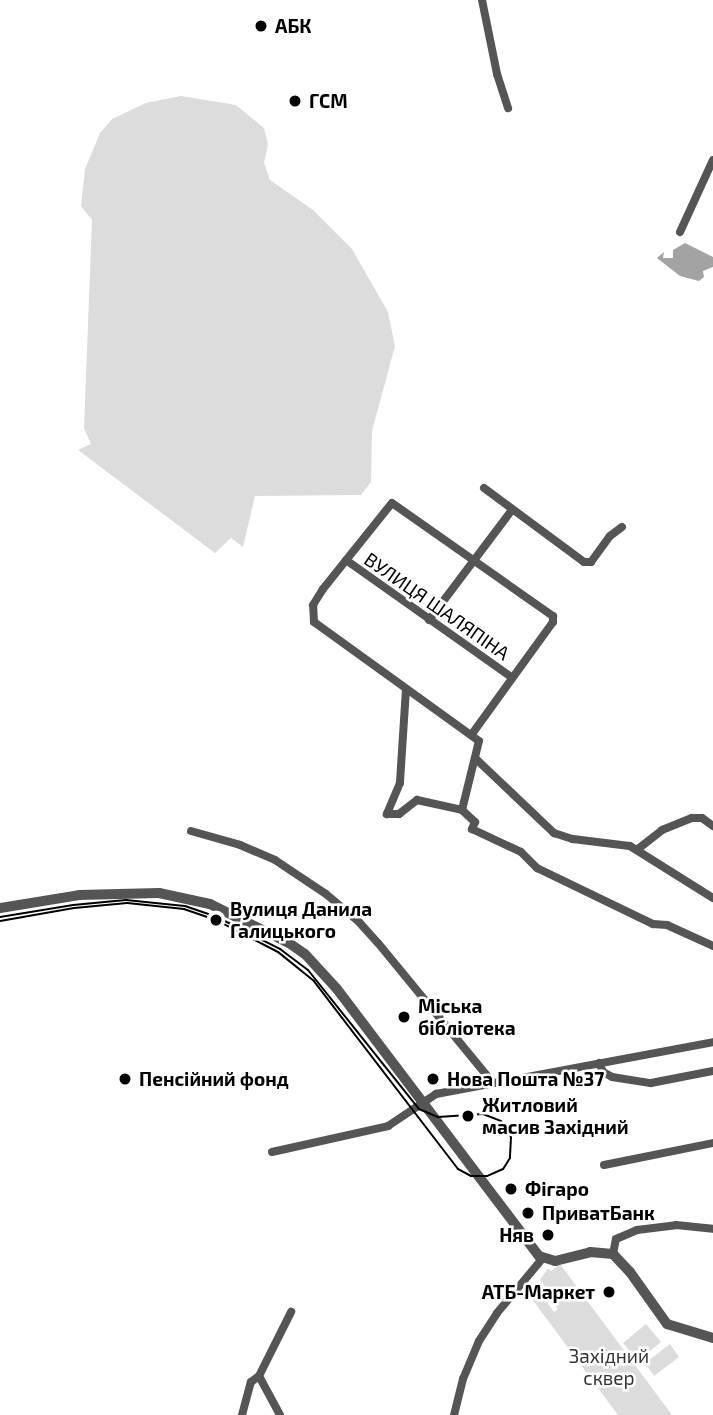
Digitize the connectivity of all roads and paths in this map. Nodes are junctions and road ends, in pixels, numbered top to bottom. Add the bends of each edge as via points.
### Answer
1 (482, 0) edge
2 (508, 108) dead end
3 (713, 160) edge
4 (680, 232) dead end
5 (484, 488) dead end
6 (511, 510) junction
7 (622, 527) dead end
8 (346, 560) junction
9 (473, 561) junction
10 (429, 620) junction
11 (511, 677) junction
12 (406, 689) junction
13 (472, 734) junction
14 (476, 759) junction
15 (462, 810) junction
16 (713, 826) edge
17 (191, 831) dead end
18 (638, 849) junction
19 (713, 898) edge
20 (0, 908) edge
21 (713, 946) edge
22 (713, 1042) edge
23 (599, 1063) junction
24 (713, 1071) edge
25 (493, 1083) junction
26 (423, 1104) junction
27 (713, 1143) edge
28 (272, 1152) dead end
29 (604, 1165) dead end
30 (713, 1229) edge
31 (613, 1254) junction
32 (542, 1259) junction
33 (291, 1312) dead end
34 (713, 1338) edge
35 (259, 1376) junction
36 (242, 1415) edge
37 (280, 1415) edge
38 (454, 1415) edge

1 - 2 street
3 - 4 street
5 - 6 street
6 - 7 street via 579,559 591,562
6 - 9 street
8 - 9 street via 392,503
8 - 10 street, ВУЛИЦЯ ШАЛЯПІНА
8 - 12 street via 313,605 314,622
9 - 10 street
9 - 11 street via 553,616
10 - 11 street, ВУЛИЦЯ ШАЛЯПІНА
11 - 13 street
12 - 13 street
12 - 15 street via 400,783 387,814 399,814 417,800
13 - 14 street via 479,741
14 - 15 street
14 - 18 street via 554,833
15 - 21 street via 475,822 472,829 521,852 537,868 653,924 667,925
16 - 18 street via 702,818 692,818 662,830
17 - 25 street via 275,860 326,894 378,943
18 - 19 street
20 - 26 street via 133,892 186,897 220,908 305,954 337,989
22 - 23 street
23 - 24 street via 612,1077 651,1083
23 - 25 street
25 - 26 street via 436,1094
26 - 28 street via 388,1126
26 - 32 street
27 - 29 street
30 - 31 street via 676,1225 637,1230 616,1238
31 - 32 street via 604,1251 555,1261
31 - 34 street via 667,1324
32 - 38 street via 483,1335 463,1379
33 - 35 street
35 - 36 street via 251,1382
35 - 37 street

